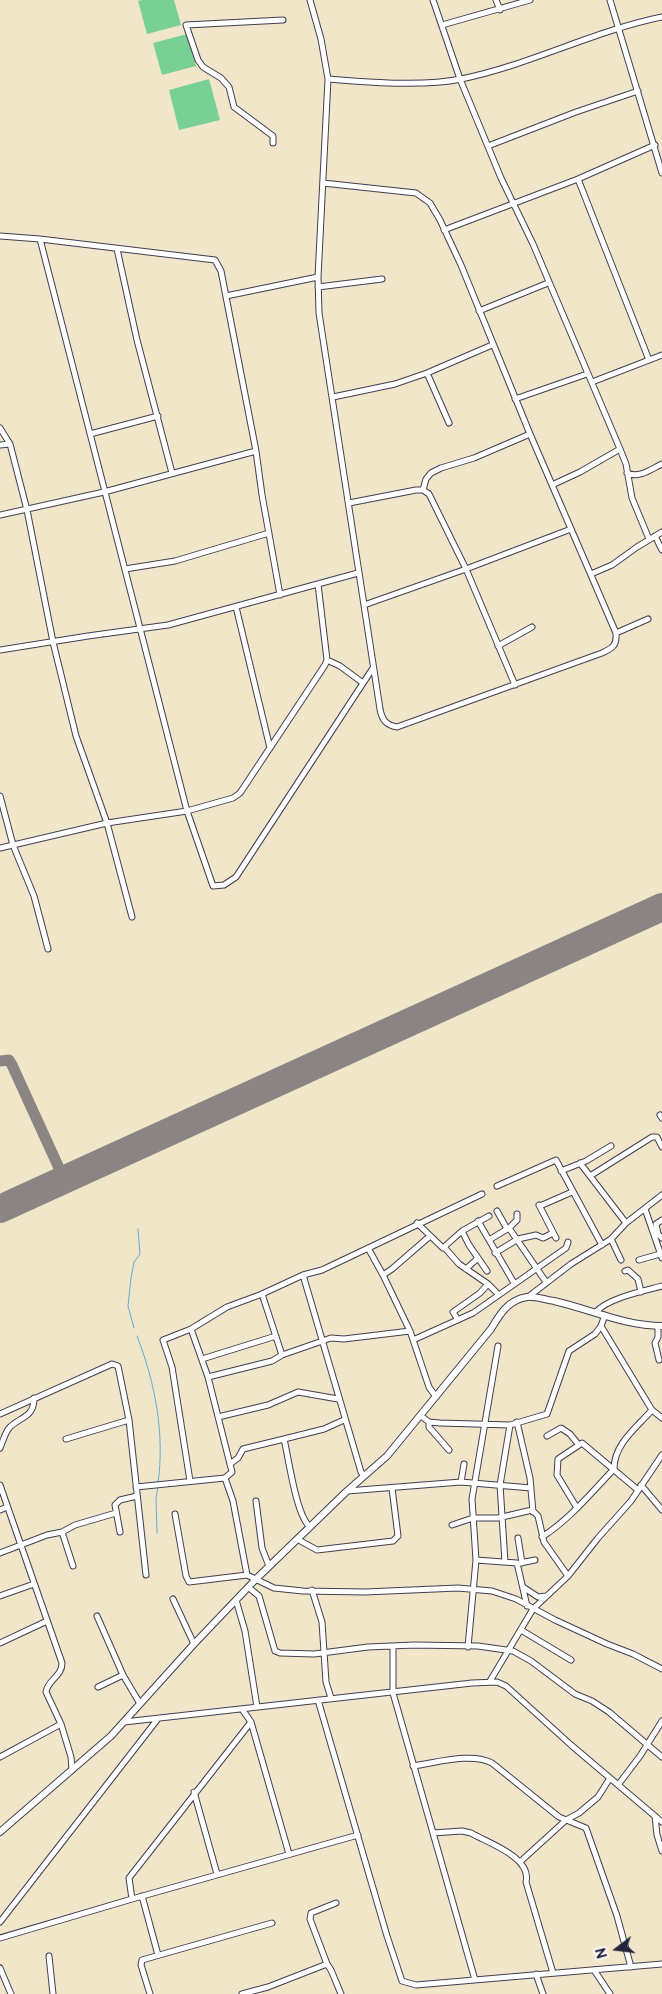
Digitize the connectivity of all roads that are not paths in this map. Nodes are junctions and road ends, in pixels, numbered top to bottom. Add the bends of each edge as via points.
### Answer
1 (312, 0) edge
2 (433, 0) edge
3 (496, 0) edge
4 (530, 0) edge
5 (610, 0) edge
6 (500, 10) junction
7 (662, 17) edge
8 (283, 20) dead end
9 (442, 25) junction
10 (618, 28) junction
11 (328, 79) junction
12 (460, 79) junction
13 (638, 91) junction
14 (273, 143) dead end
15 (655, 145) junction
16 (488, 146) junction
17 (662, 173) edge
18 (578, 179) junction
19 (323, 184) junction
20 (513, 204) junction
21 (444, 230) junction
22 (0, 236) edge
23 (40, 239) junction
24 (117, 249) junction
25 (318, 277) junction
26 (382, 279) dead end
27 (548, 283) junction
28 (318, 287) junction
29 (226, 296) junction
30 (479, 311) junction
31 (492, 345) junction
32 (662, 355) edge
33 (649, 360) junction
34 (427, 373) junction
35 (587, 374) junction
36 (592, 382) junction
37 (333, 397) junction
38 (516, 399) junction
39 (158, 416) junction
40 (449, 423) dead end
41 (0, 428) edge
42 (90, 434) junction
43 (530, 434) junction
44 (10, 444) junction
45 (0, 445) edge
46 (620, 449) junction
47 (256, 451) junction
48 (662, 464) edge
49 (627, 472) junction
50 (172, 473) junction
51 (552, 485) junction
52 (423, 490) junction
53 (104, 492) junction
54 (349, 503) junction
55 (27, 510) junction
56 (0, 515) edge
57 (571, 529) junction
58 (662, 532) edge
59 (269, 533) junction
60 (655, 536) junction
61 (649, 539) junction
62 (662, 550) edge
63 (125, 569) junction
64 (466, 569) junction
65 (358, 573) junction
66 (592, 574) junction
67 (318, 584) junction
68 (280, 594) junction
69 (364, 605) junction
70 (236, 607) junction
71 (648, 619) dead end
72 (532, 627) dead end
73 (140, 629) junction
74 (616, 632) junction
75 (53, 642) junction
76 (498, 646) junction
77 (0, 650) edge
78 (327, 660) junction
79 (373, 668) junction
80 (363, 683) junction
81 (515, 685) junction
82 (270, 748) junction
83 (0, 796) edge
84 (187, 811) junction
85 (107, 822) junction
86 (13, 845) junction
87 (0, 848) edge
88 (132, 916) dead end
89 (48, 948) dead end
90 (611, 1146) dead end
91 (662, 1147) edge
92 (580, 1163) junction
93 (561, 1171) junction
94 (590, 1176) junction
95 (497, 1186) dead end
96 (572, 1192) junction
97 (482, 1194) dead end
98 (662, 1195) edge
99 (645, 1209) junction
100 (498, 1211) dead end
101 (517, 1214) dead end
102 (489, 1216) dead end
103 (662, 1220) edge
104 (478, 1221) junction
105 (417, 1223) junction
106 (626, 1223) junction
107 (508, 1228) junction
108 (462, 1231) junction
109 (430, 1236) junction
110 (662, 1238) edge
111 (518, 1239) junction
112 (611, 1239) junction
113 (489, 1240) junction
114 (568, 1242) dead end
115 (602, 1245) junction
116 (444, 1247) junction
117 (368, 1248) junction
118 (495, 1253) junction
119 (661, 1256) edge
120 (478, 1258) junction
121 (621, 1260) dead end
122 (639, 1260) dead end
123 (537, 1268) junction
124 (466, 1269) junction
125 (487, 1271) dead end
126 (625, 1272) dead end
127 (303, 1275) junction
128 (383, 1275) junction
129 (546, 1282) junction
130 (514, 1283) junction
131 (488, 1284) junction
132 (662, 1286) edge
133 (641, 1292) junction
134 (262, 1294) junction
135 (498, 1294) junction
136 (528, 1297) junction
137 (596, 1312) junction
138 (605, 1315) junction
139 (458, 1320) junction
140 (601, 1326) junction
141 (660, 1326) edge
142 (191, 1330) junction
143 (410, 1331) junction
144 (276, 1336) junction
145 (413, 1340) junction
146 (321, 1342) junction
147 (498, 1346) dead end
148 (282, 1355) junction
149 (202, 1359) junction
150 (658, 1360) dead end
151 (208, 1377) junction
152 (436, 1397) junction
153 (34, 1398) junction
154 (338, 1399) junction
155 (652, 1410) junction
156 (0, 1414) edge
157 (421, 1416) junction
158 (218, 1417) junction
159 (662, 1418) edge
160 (129, 1420) junction
161 (344, 1420) junction
162 (429, 1422) junction
163 (517, 1422) junction
164 (485, 1424) junction
165 (510, 1425) junction
166 (519, 1430) junction
167 (509, 1432) junction
168 (547, 1436) dead end
169 (66, 1439) dead end
170 (284, 1439) junction
171 (578, 1444) junction
172 (0, 1448) edge
173 (449, 1450) dead end
174 (661, 1457) edge
175 (230, 1464) junction
176 (464, 1464) dead end
177 (614, 1469) junction
178 (364, 1476) junction
179 (225, 1478) junction
180 (190, 1481) junction
181 (461, 1482) junction
182 (474, 1484) junction
183 (0, 1485) edge
184 (500, 1485) junction
185 (136, 1487) junction
186 (392, 1488) junction
187 (531, 1488) junction
188 (639, 1488) junction
189 (347, 1491) junction
190 (137, 1496) junction
191 (256, 1501) dead end
192 (7, 1507) junction
193 (577, 1508) junction
194 (0, 1510) edge
195 (662, 1510) edge
196 (533, 1512) junction
197 (116, 1514) junction
198 (175, 1514) dead end
199 (500, 1517) junction
200 (473, 1518) junction
201 (452, 1525) dead end
202 (310, 1527) junction
203 (62, 1532) junction
204 (120, 1532) dead end
205 (542, 1537) junction
206 (518, 1538) dead end
207 (297, 1539) junction
208 (22, 1544) junction
209 (0, 1553) edge
210 (476, 1560) junction
211 (535, 1560) dead end
212 (505, 1562) junction
213 (519, 1563) junction
214 (73, 1566) dead end
215 (269, 1566) junction
216 (146, 1574) dead end
217 (247, 1575) junction
218 (568, 1576) junction
219 (256, 1579) junction
220 (34, 1584) junction
221 (248, 1587) junction
222 (522, 1587) junction
223 (312, 1590) junction
224 (473, 1590) junction
225 (0, 1596) edge
226 (549, 1596) junction
227 (173, 1599) dead end
228 (236, 1600) junction
229 (527, 1606) junction
230 (533, 1609) junction
231 (97, 1616) dead end
232 (46, 1621) junction
233 (521, 1630) junction
234 (0, 1643) edge
235 (194, 1644) junction
236 (393, 1646) junction
237 (468, 1647) junction
238 (508, 1650) junction
239 (324, 1653) junction
240 (571, 1660) dead end
241 (662, 1669) edge
242 (123, 1675) junction
243 (490, 1681) junction
244 (98, 1687) dead end
245 (393, 1693) junction
246 (331, 1698) junction
247 (318, 1700) junction
248 (139, 1702) junction
249 (257, 1707) junction
250 (242, 1709) junction
251 (158, 1720) junction
252 (662, 1721) edge
253 (124, 1722) junction
254 (251, 1722) junction
255 (61, 1724) junction
256 (647, 1744) junction
257 (659, 1752) edge
258 (0, 1757) edge
259 (662, 1757) edge
260 (413, 1766) junction
261 (72, 1770) junction
262 (610, 1778) junction
263 (618, 1785) junction
264 (194, 1792) junction
265 (655, 1816) junction
266 (566, 1820) junction
267 (662, 1822) edge
268 (0, 1832) edge
269 (433, 1833) junction
270 (358, 1835) junction
271 (662, 1851) edge
272 (290, 1854) junction
273 (521, 1861) junction
274 (217, 1874) junction
275 (142, 1896) junction
276 (132, 1899) junction
277 (336, 1903) dead end
278 (0, 1922) edge
279 (272, 1923) dead end
280 (0, 1938) edge
281 (158, 1954) junction
282 (49, 1956) dead end
283 (327, 1964) junction
284 (662, 1964) edge
285 (631, 1967) junction
286 (0, 1968) edge
287 (594, 1970) junction
288 (553, 1972) junction
289 (536, 1974) junction
290 (476, 1980) junction
291 (11, 1994) edge
292 (53, 1994) edge
293 (150, 1994) edge
294 (242, 1994) edge
295 (341, 1994) edge
296 (544, 1994) edge
297 (610, 1994) edge

1 - 11 street
2 - 9 street
3 - 6 street
4 - 6 street
5 - 10 street
6 - 9 street
7 - 10 street
8 - 14 street via 186,25 203,67 221,78 229,87 234,107 272,136
9 - 12 street
10 - 12 street
10 - 13 street
11 - 12 street via 367,82
11 - 19 street
12 - 16 street
13 - 15 street
13 - 16 street
15 - 17 street
15 - 18 street
16 - 20 street
18 - 20 street
18 - 33 street
19 - 21 street via 416,193 436,211
19 - 25 street
20 - 21 street
20 - 27 street
21 - 30 street
22 - 23 street
23 - 24 street
23 - 42 street
24 - 29 street via 215,260 221,271
24 - 39 street
25 - 28 street
25 - 29 street
26 - 28 street
27 - 30 street
27 - 35 street
28 - 37 street via 319,314
29 - 47 street
30 - 31 street
31 - 34 street
31 - 38 street
32 - 33 street
33 - 36 street
34 - 37 street via 380,388
34 - 40 street
35 - 36 street
35 - 38 street
36 - 46 street
37 - 54 street
38 - 43 street
39 - 42 street
39 - 50 street
41 - 44 street
42 - 53 street
43 - 51 street
43 - 52 street via 431,473
44 - 45 street
44 - 55 street
46 - 49 street
46 - 51 street
47 - 50 street
47 - 59 street
48 - 49 street via 638,475
49 - 61 street via 632,498
50 - 53 street
51 - 57 street
52 - 54 street
52 - 64 street via 433,499
53 - 55 street
53 - 63 street
54 - 65 street
55 - 56 street
55 - 75 street
57 - 64 street
57 - 66 street
58 - 60 street
59 - 63 street via 175,561
59 - 68 street
60 - 61 street
60 - 62 street
61 - 66 street via 612,565
63 - 73 street
64 - 69 street
64 - 76 street
65 - 67 street
65 - 69 street
66 - 74 street
67 - 68 street
67 - 78 street
68 - 70 street
69 - 79 street
70 - 73 street via 192,620
70 - 82 street
71 - 74 street
72 - 76 street
73 - 75 street
73 - 84 street
74 - 81 street via 617,641 612,648
75 - 77 street
75 - 85 street via 76,736
76 - 81 street
78 - 80 street
78 - 82 street
79 - 80 street
79 - 81 street via 382,719 398,727
80 - 84 street via 236,878 224,885 213,886
82 - 84 street via 240,793
83 - 86 street
84 - 85 street
85 - 86 street
85 - 88 street
86 - 87 street
86 - 89 street via 34,896
90 - 92 street
91 - 94 street via 657,1137 652,1137
92 - 93 street
92 - 94 street
93 - 95 street via 556,1160
93 - 96 street
94 - 106 street
96 - 111 street via 540,1205 555,1236 543,1238 536,1234
96 - 115 street
97 - 105 street
98 - 99 street
99 - 106 street
99 - 119 street
100 - 107 street
101 - 107 street via 517,1220
102 - 104 street
103 - 110 street via 656,1224
104 - 108 street
104 - 113 street
105 - 109 street
105 - 117 street
106 - 112 street
107 - 111 street
107 - 113 street
108 - 116 street
108 - 120 street
109 - 116 street
109 - 128 street
111 - 118 street
111 - 123 street
112 - 115 street
112 - 121 street
113 - 118 street
114 - 123 street via 566,1248
115 - 129 street
116 - 124 street
117 - 127 street via 322,1270
117 - 128 street
118 - 130 street
119 - 122 street
120 - 124 street
120 - 125 street
123 - 129 street
123 - 130 street
124 - 131 street
126 - 133 street via 628,1270 638,1279
127 - 134 street
127 - 146 street
128 - 143 street
129 - 136 street
130 - 135 street
131 - 135 street
131 - 139 street via 453,1312
132 - 133 street
133 - 137 street via 610,1302
134 - 142 street via 227,1307
134 - 144 street
135 - 139 street
136 - 137 main road
136 - 152 main road via 503,1310
137 - 138 main road
138 - 140 street
138 - 141 main road via 637,1324
139 - 145 street
140 - 155 street
140 - 163 street via 595,1334 569,1350 547,1414
141 - 150 street via 655,1343
142 - 149 street
142 - 180 street via 163,1340 172,1367
143 - 145 street
143 - 146 street via 331,1338
144 - 148 street
144 - 149 street
145 - 152 street via 429,1387
146 - 148 street
146 - 154 street
147 - 164 street
148 - 151 street via 272,1361
149 - 151 street
151 - 158 street
152 - 157 main road
153 - 156 street
153 - 160 street via 114,1364 118,1366
153 - 172 street via 34,1406 28,1415 11,1426
154 - 158 street via 298,1392 268,1405
154 - 161 street
155 - 159 street
155 - 177 street via 618,1449
157 - 162 street
157 - 178 main road via 387,1456
158 - 175 street
160 - 169 street
160 - 185 street
161 - 170 street via 324,1429
161 - 178 street
162 - 164 street
162 - 173 street via 429,1427
163 - 165 street
163 - 166 street
164 - 165 street
164 - 182 street
165 - 167 street
166 - 167 street
166 - 187 street
167 - 184 street
168 - 171 street via 561,1428
170 - 175 street via 243,1449
170 - 202 street via 297,1500 304,1522
171 - 177 street via 582,1443
171 - 193 street via 558,1459 557,1475
174 - 188 street
175 - 179 street via 232,1472
176 - 181 street
177 - 188 street
177 - 193 street
178 - 189 main road
179 - 180 street
179 - 217 street via 233,1501
180 - 185 street
181 - 182 street
181 - 186 street
182 - 184 street
182 - 200 street
183 - 192 street
184 - 187 street
184 - 199 street
185 - 190 street
186 - 189 street
186 - 207 street via 398,1536 393,1540 317,1550
187 - 196 street
188 - 195 street
188 - 218 street
189 - 202 main road
190 - 197 street via 120,1500 115,1505
190 - 216 street
191 - 215 street via 262,1548
192 - 194 street
192 - 208 street
193 - 205 street
196 - 199 street
196 - 205 street via 538,1516
197 - 203 street via 75,1525
197 - 204 street
198 - 217 street via 189,1582
199 - 200 street
199 - 212 street
200 - 201 street
200 - 210 street
202 - 207 main road
203 - 208 street
203 - 214 street
205 - 218 street
206 - 213 street
207 - 215 main road
208 - 209 street
208 - 220 street
210 - 212 street
210 - 224 street
211 - 213 street
212 - 213 street
213 - 222 street
215 - 219 main road
217 - 219 street
218 - 226 street
219 - 221 main road
219 - 223 street via 274,1588
220 - 225 street
220 - 232 street
221 - 228 main road
221 - 239 street via 260,1596 275,1651
222 - 226 street via 538,1597
222 - 229 street
223 - 224 street
223 - 239 street via 322,1622
224 - 229 street via 504,1594
224 - 237 street
226 - 230 street
227 - 235 street
228 - 235 main road
228 - 249 street via 245,1630
229 - 230 street
230 - 233 street
230 - 241 street
231 - 242 street
232 - 234 street
232 - 255 street via 59,1652 62,1669 46,1692
233 - 238 street
233 - 240 street
235 - 248 main road
236 - 237 street
236 - 239 street
236 - 245 street
237 - 238 street
238 - 243 street
238 - 256 street via 520,1654 575,1694 602,1707
239 - 246 street
242 - 244 street
242 - 248 street
243 - 245 street
243 - 262 street via 506,1686
245 - 246 street
245 - 260 street
246 - 247 street
247 - 249 street
247 - 270 street
248 - 253 main road
249 - 250 street
250 - 251 street
250 - 254 street
251 - 253 street
251 - 278 street
252 - 256 street
253 - 261 main road
254 - 264 street
254 - 272 street
255 - 258 street
255 - 261 street
256 - 257 street
256 - 263 street
257 - 259 street
260 - 266 street via 482,1758
260 - 269 street
261 - 268 main road
262 - 263 street
262 - 266 street via 598,1797
263 - 265 street
264 - 274 street
264 - 276 street via 129,1878
265 - 267 street
265 - 271 street
266 - 273 street
266 - 285 street via 586,1828
269 - 273 street via 471,1833
269 - 290 street
270 - 272 street
270 - 290 street via 402,1981 416,1985
272 - 274 street
273 - 288 street
274 - 275 street
275 - 276 street
275 - 281 street
276 - 280 street
277 - 283 street via 311,1914 310,1919
279 - 281 street
281 - 293 street via 142,1960 141,1964
282 - 292 street
283 - 294 street
283 - 295 street
284 - 285 street
285 - 287 street
286 - 291 street
287 - 288 street
287 - 297 street
288 - 289 street
289 - 290 street
289 - 296 street

